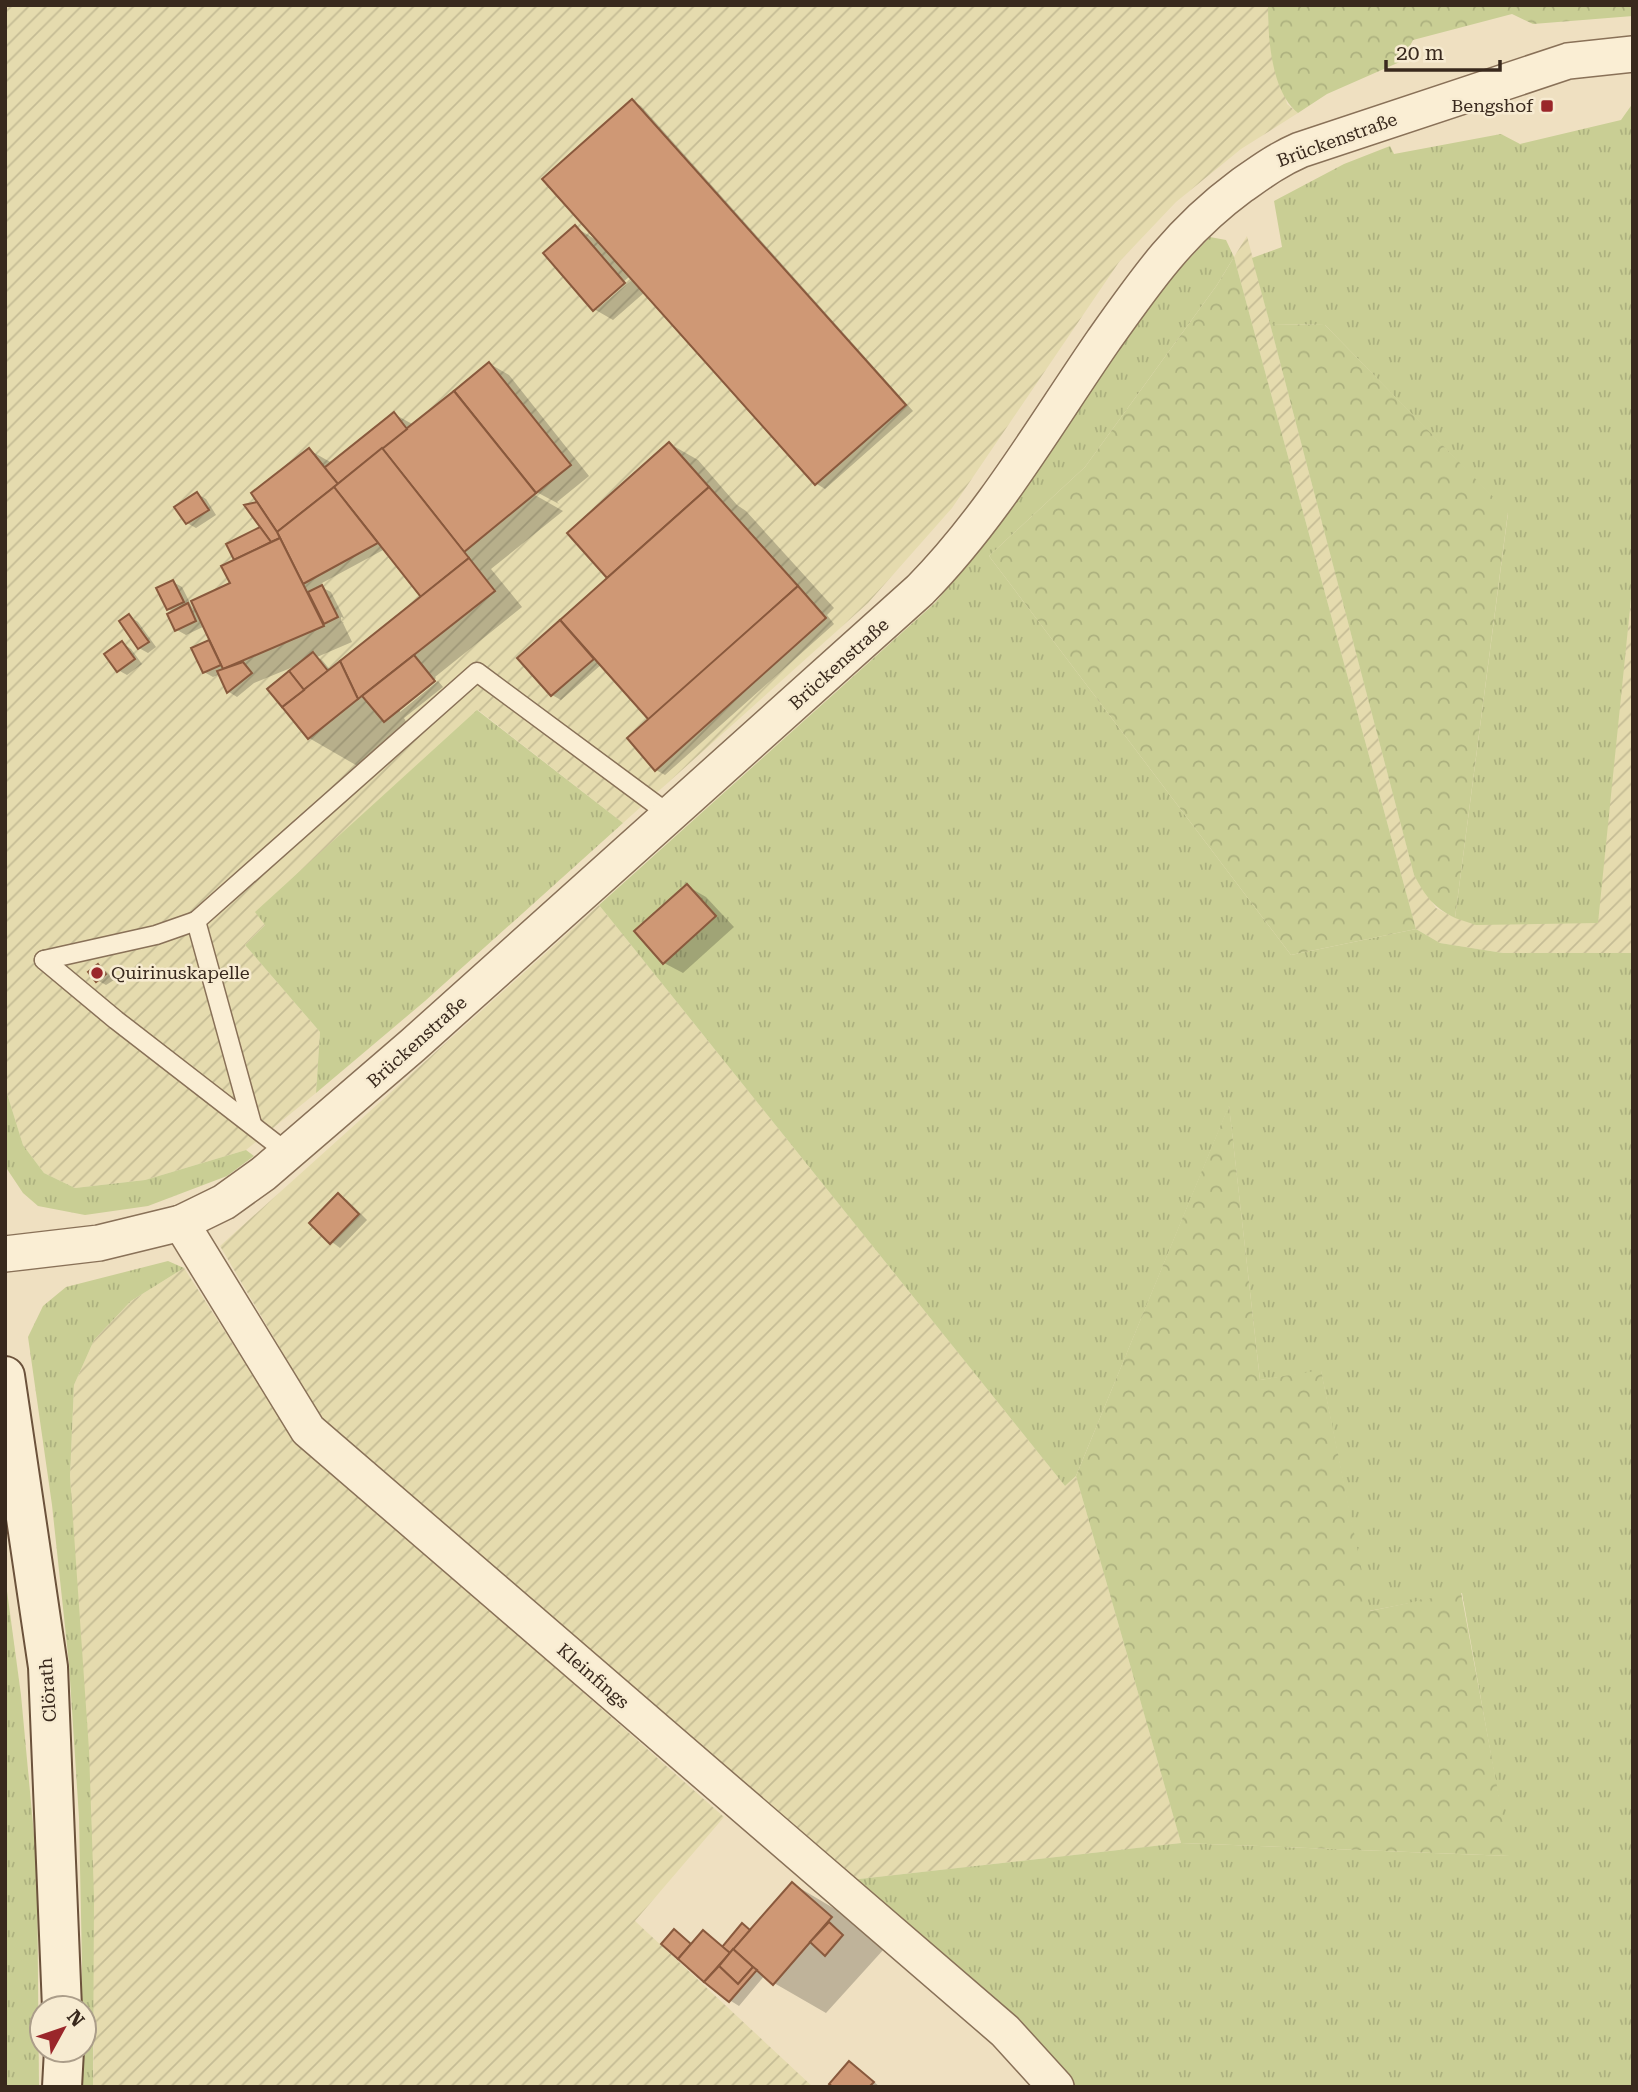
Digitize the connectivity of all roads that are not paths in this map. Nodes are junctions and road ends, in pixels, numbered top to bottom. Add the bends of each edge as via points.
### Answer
1 (1633, 54) edge
2 (670, 815) junction
3 (196, 921) junction
4 (252, 1124) junction
5 (289, 1154) junction
6 (181, 1223) junction
7 (5, 1254) edge
8 (5, 1376) edge
9 (61, 1994) edge
10 (63, 2064) edge
11 (62, 2087) edge
12 (1056, 2087) edge

1 - 2 street, Brückenstraße via 1568,61 1300,150 1276,160 1227,196 1152,271 991,505 937,572
2 - 3 lane via 477,672
2 - 5 street, Brückenstraße
3 - 4 lane
3 - 4 lane via 156,935 44,960
4 - 5 lane
5 - 6 street, Brückenstraße via 224,1202
6 - 7 street, Brückenstraße via 99,1243
6 - 12 street, Kleinfings via 308,1430 1005,2031
8 - 9 main road, Clörath via 48,1667
10 - 11 main road

